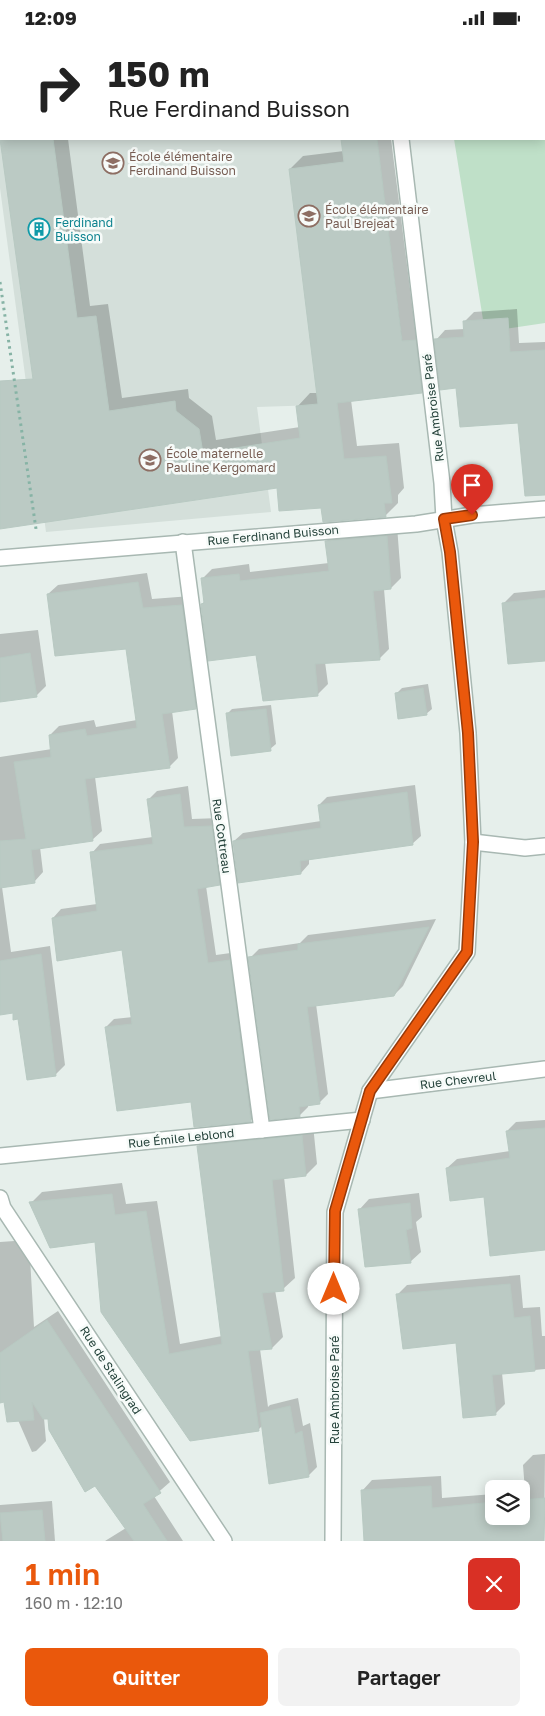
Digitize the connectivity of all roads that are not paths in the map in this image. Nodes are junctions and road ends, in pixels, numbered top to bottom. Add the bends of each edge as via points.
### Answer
1 (401, 140) edge
2 (545, 509) edge
3 (444, 519) junction
4 (183, 542) junction
5 (0, 558) edge
6 (473, 842) junction
7 (545, 846) edge
8 (545, 1069) edge
9 (370, 1091) junction
10 (362, 1120) junction
11 (262, 1130) junction
12 (0, 1156) edge
13 (1, 1205) edge
14 (224, 1541) edge
15 (333, 1541) edge

1 - 3 street, Rue Ambroise Paré
2 - 3 street, Rue Ferdinand Buisson
3 - 4 street, Rue Ferdinand Buisson via 416,524
3 - 6 street, Rue Ambroise Paré via 468,733
4 - 5 street, Rue Ferdinand Buisson
4 - 11 street, Rue Cottreau
6 - 7 street via 525,848
6 - 9 street, Rue Ambroise Paré via 467,952
8 - 9 street, Rue Chevreul
9 - 10 street, Rue Ambroise Paré
10 - 11 street, Rue Émile Leblond
10 - 15 street, Rue Ambroise Paré via 335,1211
11 - 12 street, Rue Émile Leblond
13 - 14 street, Rue de Stalingrad

